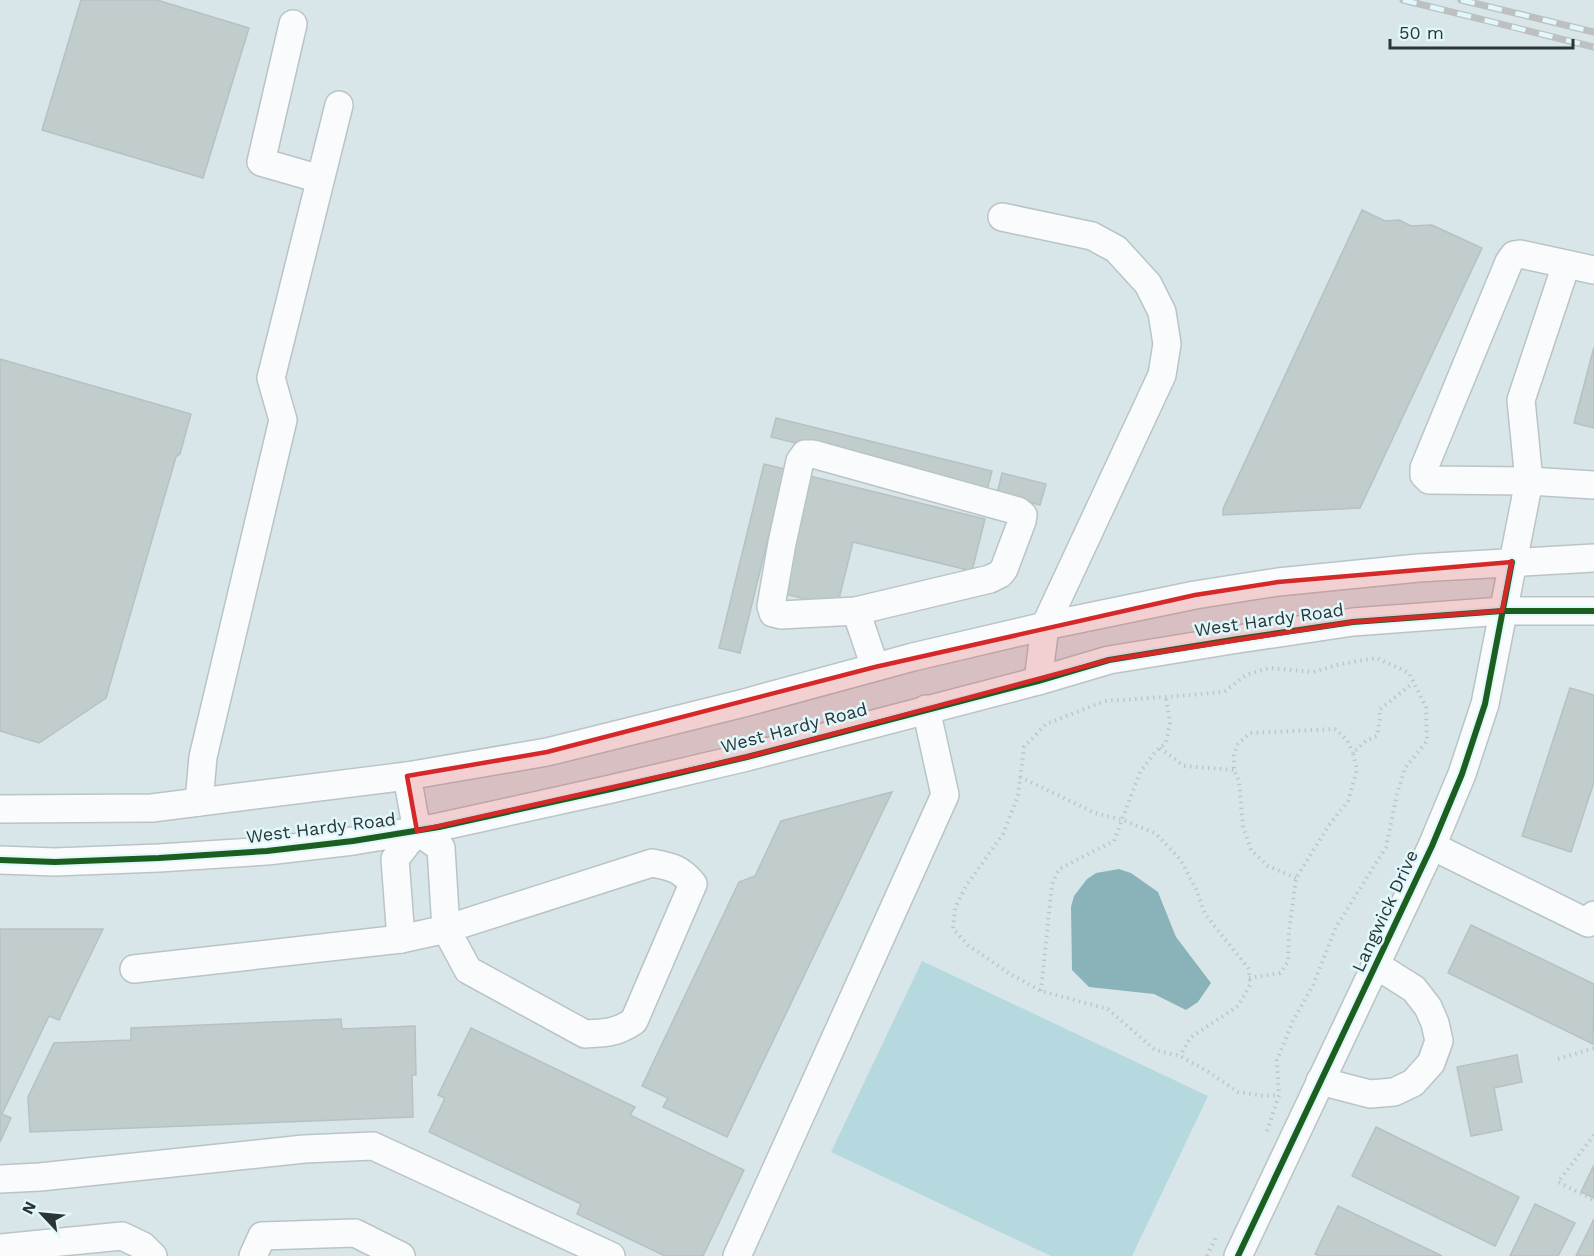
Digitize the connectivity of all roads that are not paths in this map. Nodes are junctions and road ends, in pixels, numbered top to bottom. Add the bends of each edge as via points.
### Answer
1 (293, 24) dead end
2 (339, 105) dead end
3 (320, 179) junction
4 (1002, 217) dead end
5 (1566, 265) junction
6 (1594, 270) edge
7 (1529, 481) junction
8 (1594, 485) edge
9 (1594, 558) edge
10 (1512, 562) junction
11 (856, 610) junction
12 (1503, 611) junction
13 (1594, 611) edge
14 (1046, 626) junction
15 (874, 667) junction
16 (1038, 681) junction
17 (926, 709) junction
18 (407, 776) junction
19 (199, 802) junction
20 (0, 809) edge
21 (417, 831) junction
22 (1432, 846) junction
23 (0, 860) edge
24 (1594, 915) edge
25 (446, 928) junction
26 (401, 939) junction
27 (1376, 965) junction
28 (134, 969) dead end
29 (1320, 1081) junction
30 (0, 1179) edge
31 (0, 1248) edge
32 (153, 1256) edge
33 (253, 1256) edge
34 (401, 1256) edge
35 (611, 1256) edge
36 (736, 1256) edge
37 (1238, 1256) edge

1 - 3 street via 261,162
2 - 3 street
3 - 19 street via 271,378 283,420 203,757
4 - 14 street via 1092,236 1116,249 1148,284 1162,312 1167,344 1162,375
5 - 6 street
5 - 7 street, Langwick Drive via 1521,400
5 - 7 street via 1520,254 1509,262 1424,468 1429,480
7 - 8 street
7 - 10 street, Langwick Drive
9 - 10 street, West Hardy Road
10 - 12 street, Langwick Drive
10 - 14 street, West Hardy Road via 1278,582
11 - 11 street via 773,613 782,543 800,461 806,454 1023,515 1000,574
11 - 15 street
12 - 13 street, West Hardy Road
12 - 16 street, West Hardy Road via 1353,622 1238,639 1109,660
12 - 22 street, Langwick Drive via 1485,704
14 - 15 street, West Hardy Road
14 - 16 street
15 - 18 street, West Hardy Road via 547,752
16 - 17 street, West Hardy Road
17 - 21 street, West Hardy Road via 611,789
17 - 36 street via 945,795
18 - 19 street, West Hardy Road
18 - 21 street
19 - 20 street, West Hardy Road via 152,808
21 - 23 street, West Hardy Road via 267,851 55,862
21 - 25 street via 441,848
21 - 26 street via 395,859
22 - 24 street via 1588,923
22 - 27 street, Langwick Drive
25 - 25 street via 468,970 585,1034 623,1029 634,1021 693,884 684,873 652,863
25 - 26 street
26 - 28 street
27 - 29 street, Langwick Drive
27 - 29 street via 1414,989 1428,1007 1439,1041 1431,1063 1413,1083 1394,1092 1370,1094
29 - 37 street, Langwick Drive
30 - 35 street via 304,1149 373,1146
31 - 32 street via 122,1236
33 - 34 street via 262,1236 355,1233

